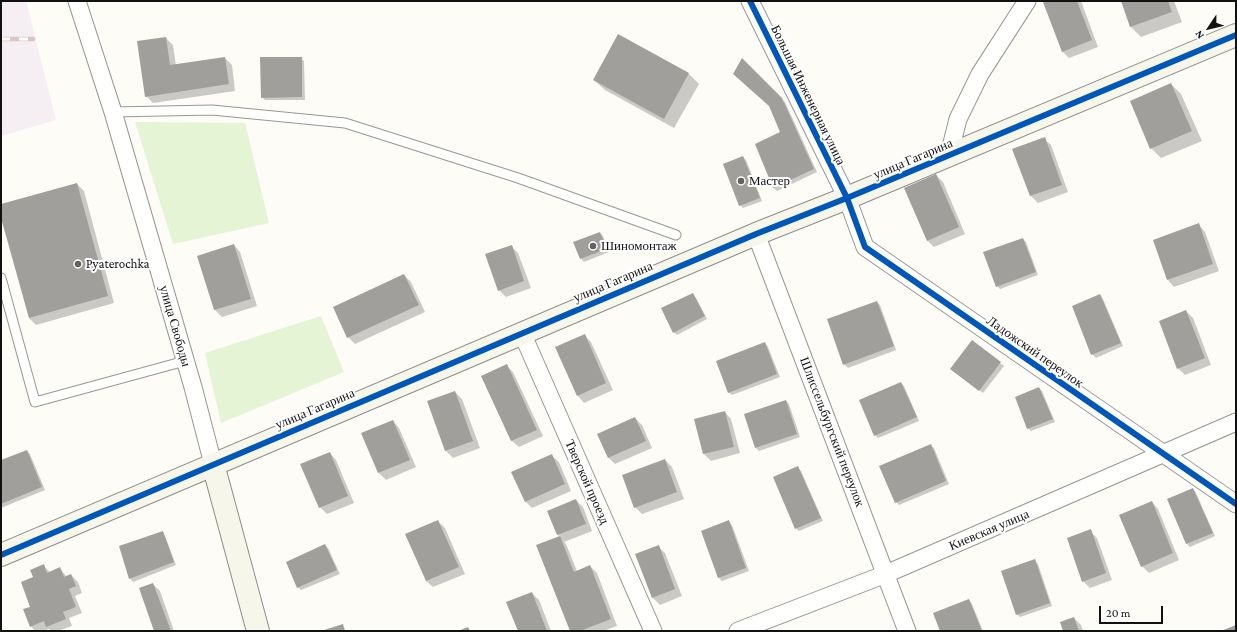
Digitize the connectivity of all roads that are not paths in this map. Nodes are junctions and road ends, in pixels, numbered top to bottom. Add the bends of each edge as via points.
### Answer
1 (77, 1) edge
2 (750, 1) edge
3 (1027, 1) edge
4 (1236, 35) edge
5 (114, 112) junction
6 (949, 155) junction
7 (847, 198) junction
8 (756, 234) junction
9 (676, 236) dead end
10 (1, 278) edge
11 (522, 333) junction
12 (185, 361) junction
13 (1236, 422) edge
14 (1164, 454) junction
15 (213, 464) junction
16 (1236, 504) edge
17 (1, 555) edge
18 (886, 574) junction
19 (258, 631) edge
20 (653, 631) edge
21 (738, 631) edge
22 (907, 631) edge

1 - 5 street, улица Свободы
2 - 7 street, Большая Инженерная улица
3 - 6 street via 980,74 958,119
4 - 6 street, улица Гагарина
5 - 9 lane via 212,110 345,123 518,178
5 - 12 street, улица Свободы
6 - 7 street, улица Гагарина
7 - 8 street, улица Гагарина
7 - 14 street, Ладожский переулок via 865,247
8 - 11 street, улица Гагарина
8 - 18 street, Шлиссельбургский переулок
10 - 12 lane via 35,402
11 - 15 street, улица Гагарина
11 - 20 street, Тверской проезд
12 - 15 street, улица Свободы
13 - 14 street, Киевская улица
14 - 16 street, Ладожский переулок
14 - 18 street, Киевская улица
15 - 17 street, улица Гагарина
15 - 19 street, улица Свободы
18 - 21 street, Киевская улица
18 - 22 street, Шлиссельбургский переулок

